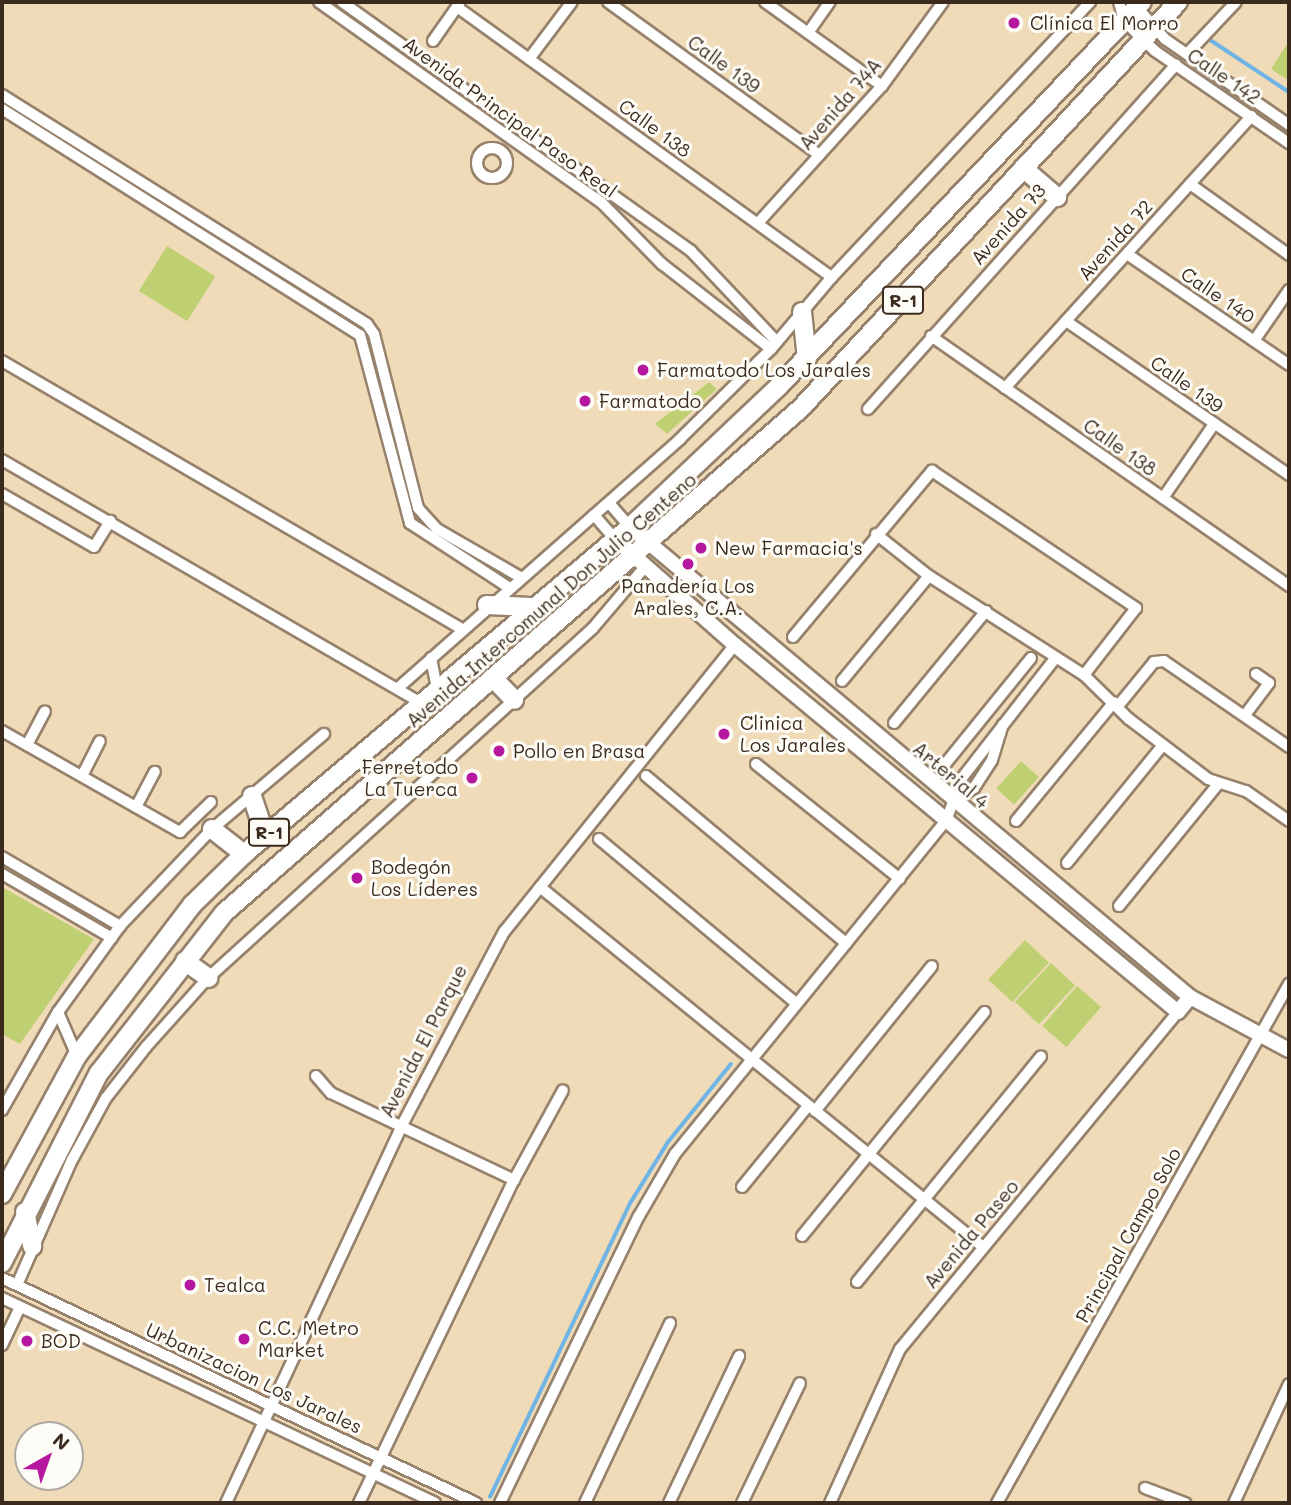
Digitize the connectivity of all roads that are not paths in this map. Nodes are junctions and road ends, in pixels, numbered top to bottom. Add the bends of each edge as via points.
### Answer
1 (318, 2) edge
2 (342, 2) edge
3 (572, 2) edge
4 (608, 2) edge
5 (765, 2) edge
6 (830, 2) edge
7 (943, 2) edge
8 (1090, 2) edge
9 (1178, 2) edge
10 (1236, 2) edge
11 (459, 5) edge
12 (1131, 7) edge
13 (808, 33) junction
14 (1149, 34) junction
15 (433, 41) dead end
16 (1187, 54) junction
17 (529, 59) junction
18 (1176, 65) junction
19 (882, 86) junction
20 (2, 95) edge
21 (2, 109) edge
22 (1252, 116) junction
23 (1289, 125) edge
24 (523, 129) junction
25 (515, 141) junction
26 (1289, 143) edge
27 (501, 152) dead end
28 (819, 155) junction
29 (1023, 168) junction
30 (1190, 184) junction
31 (1057, 197) junction
32 (651, 221) junction
33 (758, 223) junction
34 (214, 227) junction
35 (208, 237) junction
36 (636, 238) junction
37 (1127, 254) junction
38 (1289, 255) edge
39 (832, 277) junction
40 (1289, 290) edge
41 (802, 312) junction
42 (1066, 321) junction
43 (365, 331) junction
44 (931, 336) junction
45 (1254, 341) junction
46 (774, 345) junction
47 (807, 359) junction
48 (2, 361) edge
49 (1289, 365) edge
50 (1005, 388) junction
51 (868, 409) dead end
52 (1214, 424) junction
53 (2, 460) edge
54 (1289, 475) edge
55 (2, 494) edge
56 (1163, 498) junction
57 (609, 503) junction
58 (594, 515) junction
59 (110, 521) junction
60 (629, 527) junction
61 (876, 534) junction
62 (615, 539) junction
63 (648, 545) junction
64 (639, 562) junction
65 (929, 576) junction
66 (520, 578) junction
67 (1289, 586) edge
68 (508, 587) junction
69 (487, 605) junction
70 (531, 607) junction
71 (986, 611) junction
72 (462, 629) junction
73 (748, 630) junction
74 (793, 638) dead end
75 (735, 646) junction
76 (431, 658) junction
77 (1031, 658) dead end
78 (1054, 660) junction
79 (1256, 674) dead end
80 (1084, 675) junction
81 (495, 679) junction
82 (842, 681) dead end
83 (398, 688) junction
84 (437, 688) junction
85 (1005, 691) junction
86 (514, 700) junction
87 (419, 702) junction
88 (1020, 704) junction
89 (1116, 704) junction
90 (45, 711) dead end
91 (1245, 715) junction
92 (894, 723) dead end
93 (2, 731) edge
94 (324, 734) dead end
95 (100, 741) dead end
96 (27, 745) junction
97 (1164, 745) junction
98 (1289, 747) edge
99 (946, 763) dead end
100 (756, 764) dead end
101 (155, 772) dead end
102 (82, 776) junction
103 (646, 776) dead end
104 (1218, 784) junction
105 (252, 796) junction
106 (211, 802) dead end
107 (953, 802) junction
108 (136, 807) junction
109 (946, 821) junction
110 (1016, 821) dead end
111 (1289, 821) edge
112 (212, 829) junction
113 (265, 835) junction
114 (599, 839) dead end
115 (244, 854) junction
116 (2, 857) edge
117 (1067, 863) dead end
118 (2, 874) edge
119 (900, 879) junction
120 (540, 887) junction
121 (1119, 906) dead end
122 (120, 926) junction
123 (112, 938) junction
124 (846, 943) junction
125 (185, 961) junction
126 (932, 967) dead end
127 (208, 978) junction
128 (1289, 984) edge
129 (1191, 997) junction
130 (796, 1003) junction
131 (58, 1012) junction
132 (985, 1012) dead end
133 (1178, 1013) junction
134 (1260, 1035) junction
135 (1289, 1051) edge
136 (77, 1056) junction
137 (1041, 1056) dead end
138 (751, 1059) junction
139 (316, 1076) dead end
140 (563, 1090) dead end
141 (812, 1109) junction
142 (2, 1110) edge
143 (401, 1127) junction
144 (868, 1154) junction
145 (514, 1180) junction
146 (742, 1187) dead end
147 (2, 1194) edge
148 (923, 1200) junction
149 (25, 1212) junction
150 (802, 1236) dead end
151 (32, 1246) junction
152 (983, 1247) junction
153 (2, 1263) edge
154 (2, 1278) edge
155 (857, 1282) dead end
156 (17, 1285) junction
157 (2, 1298) edge
158 (20, 1307) junction
159 (670, 1324) dead end
160 (2, 1345) edge
161 (739, 1356) dead end
162 (800, 1384) dead end
163 (1289, 1384) edge
164 (272, 1406) junction
165 (264, 1422) junction
166 (381, 1457) junction
167 (373, 1473) junction
168 (1144, 1488) dead end
169 (1179, 1502) edge
170 (226, 1503) edge
171 (359, 1503) edge
172 (435, 1503) edge
173 (476, 1503) edge
174 (500, 1503) edge
175 (585, 1503) edge
176 (669, 1503) edge
177 (742, 1503) edge
178 (830, 1503) edge
179 (997, 1503) edge
180 (1234, 1503) edge

1 - 25 street, Avenida Principal Paso Real
2 - 24 street, Avenida Principal Paso Real
3 - 17 street
4 - 28 street, Calle 139
5 - 13 street
6 - 13 street
7 - 19 street, Avenida 74A
8 - 39 street, Avenida Intercomunal Don Julio Centeno
9 - 14 main road, Avenida Intercomunal Don Julio Centeno / R-1
10 - 16 street
11 - 15 street
11 - 17 street, Calle 138
12 - 14 street, Calle 142
12 - 14 street, Calle 142
12 - 47 main road, Avenida Intercomunal Don Julio Centeno / R-1
13 - 19 street
14 - 16 street, Calle 142
14 - 18 street, Calle 142
14 - 29 main road, Avenida Intercomunal Don Julio Centeno / R-1
16 - 23 street, Calle 142
17 - 33 street, Calle 138
18 - 22 street, Calle 142
18 - 31 street, Avenida 73
19 - 28 street, Avenida 74A
20 - 34 street
21 - 35 street
22 - 26 street, Calle 142
22 - 30 street, Avenida 72
24 - 25 street
24 - 32 street, Avenida Principal Paso Real
25 - 27 street
25 - 36 street, Avenida Principal Paso Real via 602,203
28 - 33 street, Avenida 74A
29 - 31 main road
29 - 63 main road, Avenida Intercomunal Don Julio Centeno / R-1 via 801,408
30 - 37 street, Avenida 72
30 - 38 street
31 - 44 street, Avenida 73
32 - 36 street
32 - 46 street, Avenida Principal Paso Real via 691,251
33 - 39 street, Calle 138
34 - 35 street
34 - 43 street
35 - 43 street
36 - 46 street, Avenida Principal Paso Real via 662,264
37 - 42 street, Avenida 72
37 - 45 street, Calle 140
39 - 41 street, Avenida Intercomunal Don Julio Centeno
40 - 45 street
41 - 46 street, Avenida Intercomunal Don Julio Centeno
41 - 47 main road
42 - 50 street, Avenida 72
42 - 52 street, Calle 139
43 - 66 street via 418,508 437,529
43 - 68 street via 410,523
44 - 50 street, Calle 138
44 - 51 street, Avenida 73
45 - 49 street, Calle 140
46 - 57 street, Avenida Intercomunal Don Julio Centeno
47 - 60 main road, Avenida Intercomunal Don Julio Centeno / R-1
48 - 72 street
50 - 56 street, Calle 138
52 - 54 street, Calle 139
52 - 56 street
53 - 59 street
55 - 59 street via 94,547
56 - 67 street, Calle 138
57 - 58 street, Avenida Intercomunal Don Julio Centeno
57 - 60 street, Arterial 4
58 - 62 street, Arterial 4
58 - 66 street, Avenida Intercomunal Don Julio Centeno
59 - 83 street
60 - 62 main road, Avenida Intercomunal Don Julio Centeno / R-1
60 - 63 street, Arterial 4
61 - 65 street
61 - 74 street
61 - 80 street via 932,471 1134,607
62 - 64 street, Arterial 4
62 - 70 main road, Avenida Intercomunal Don Julio Centeno / R-1
63 - 64 main road, Avenida Intercomunal Don Julio Centeno / R-1
63 - 73 street, Arterial 4
64 - 75 street, Arterial 4
64 - 81 main road, Avenida Intercomunal Don Julio Centeno / R-1
64 - 86 street, Avenida Intercomunal Don Julio Centeno via 593,628
65 - 71 street
65 - 82 street
66 - 68 street, Avenida Intercomunal Don Julio Centeno
68 - 69 street, Avenida Intercomunal Don Julio Centeno
69 - 70 main road
69 - 72 street, Avenida Intercomunal Don Julio Centeno
70 - 84 main road, Avenida Intercomunal Don Julio Centeno / R-1
71 - 78 street
71 - 92 street
72 - 76 street, Avenida Intercomunal Don Julio Centeno
73 - 75 street
73 - 107 street, Arterial 4
75 - 109 street, Arterial 4
75 - 120 street, Avenida El Parque
76 - 83 street, Avenida Intercomunal Don Julio Centeno
76 - 84 street
77 - 85 street
78 - 80 street
78 - 88 street
79 - 91 street via 1269,683
80 - 89 street
81 - 86 main road
81 - 125 main road, Avenida Intercomunal Don Julio Centeno / R-1 via 293,848 224,913
83 - 87 street
84 - 87 main road, Avenida Intercomunal Don Julio Centeno / R-1
85 - 88 street
85 - 99 street
86 - 127 street, Avenida Intercomunal Don Julio Centeno
87 - 113 main road, Avenida Intercomunal Don Julio Centeno / R-1
88 - 107 street via 1003,724 992,760 974,788
89 - 91 street via 1154,662 1164,661
89 - 97 street
89 - 110 street
90 - 96 street
91 - 98 street
93 - 96 street
94 - 105 street
95 - 102 street
96 - 102 street
97 - 104 street
97 - 117 street
100 - 119 street
101 - 108 street
102 - 108 street
103 - 124 street
104 - 111 street via 1246,791
104 - 121 street
105 - 112 street
105 - 113 main road
106 - 108 street via 180,832
107 - 109 street
107 - 129 street, Arterial 4
109 - 119 street
109 - 133 street, Arterial 4
112 - 115 main road
112 - 122 street
113 - 115 main road, Avenida Intercomunal Don Julio Centeno / R-1
114 - 130 street
115 - 136 main road, Avenida Intercomunal Don Julio Centeno / R-1 via 192,905 141,966
116 - 122 street
118 - 123 street
119 - 124 street
120 - 138 street
120 - 143 street, Avenida El Parque via 483,967
122 - 123 street
123 - 131 street
124 - 130 street
125 - 127 main road
125 - 149 main road, Avenida Intercomunal Don Julio Centeno / R-1 via 99,1073
126 - 141 street
127 - 151 street, Avenida Intercomunal Don Julio Centeno via 106,1098
128 - 134 street, Principal Campo Solo
129 - 133 street
129 - 134 street, Arterial 4
130 - 138 street
131 - 136 street
131 - 142 street
132 - 144 street
133 - 152 street, Avenida Paseo
134 - 135 street, Arterial 4
134 - 179 street, Principal Campo Solo
136 - 147 main road, Avenida Intercomunal Don Julio Centeno / R-1
137 - 148 street
138 - 141 street
138 - 174 street via 658,1181
139 - 143 street via 331,1093
140 - 145 street
141 - 144 street
141 - 146 street
143 - 145 street
143 - 164 street, Avenida El Parque
144 - 148 street
144 - 150 street
145 - 166 street
148 - 152 street
148 - 155 street
149 - 151 main road
149 - 153 main road, Avenida Intercomunal Don Julio Centeno / R-1
151 - 156 street, Avenida Intercomunal Don Julio Centeno
152 - 178 street, Avenida Paseo via 900,1349
154 - 156 street, Urbanizacion Los Jarales
156 - 164 street, Urbanizacion Los Jarales
157 - 158 street, Urbanizacion Los Jarales
158 - 160 street
158 - 165 street, Urbanizacion Los Jarales
159 - 175 street
161 - 176 street
162 - 177 street
163 - 180 street
164 - 165 street, Avenida El Parque
164 - 166 street, Urbanizacion Los Jarales
165 - 167 street, Urbanizacion Los Jarales
165 - 170 street, Avenida El Parque
166 - 167 street
166 - 173 street, Urbanizacion Los Jarales
167 - 171 street
167 - 172 street, Urbanizacion Los Jarales
168 - 169 street

